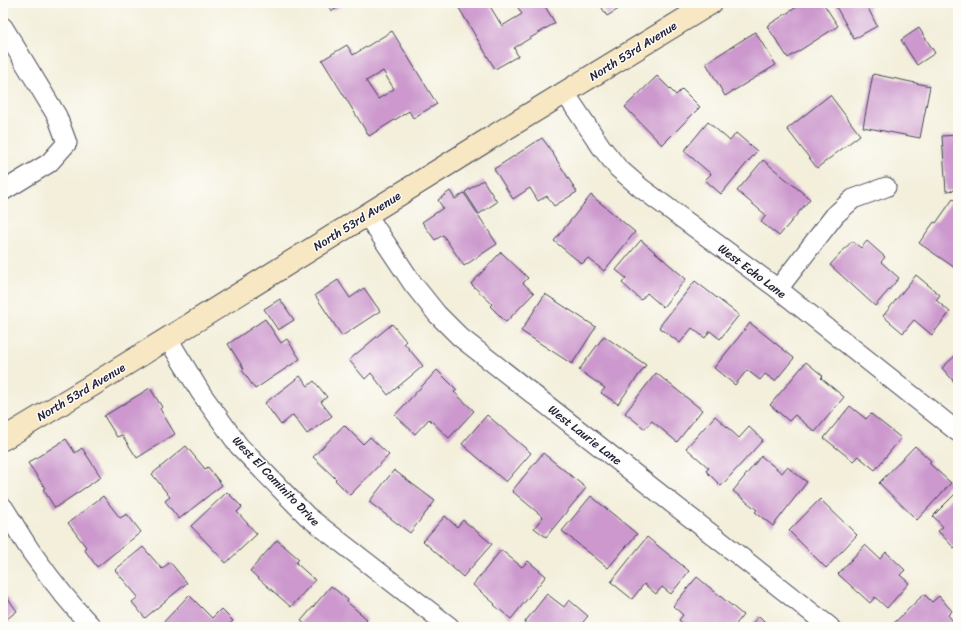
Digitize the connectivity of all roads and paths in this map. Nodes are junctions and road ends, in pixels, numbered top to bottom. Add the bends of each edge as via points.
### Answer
1 (711, 3) edge
2 (3, 27) edge
3 (565, 92) junction
4 (886, 187) dead end
5 (3, 191) edge
6 (367, 215) junction
7 (778, 289) junction
8 (168, 339) junction
9 (958, 432) edge
10 (3, 439) edge
11 (3, 507) edge
12 (92, 627) edge
13 (450, 627) edge
14 (830, 627) edge

1 - 3 street, North 53rd Avenue
2 - 5 street via 57,116 67,143 49,163
3 - 6 street, North 53rd Avenue
3 - 7 street, West Echo Lane via 618,168 641,188
4 - 7 street via 853,199 835,215
6 - 8 street, North 53rd Avenue
6 - 14 street, West Laurie Lane via 413,284 460,337
7 - 9 street, West Echo Lane
8 - 10 street, North 53rd Avenue
8 - 13 street, West El Caminito Drive via 201,393 239,446 307,516
11 - 12 street via 38,561

